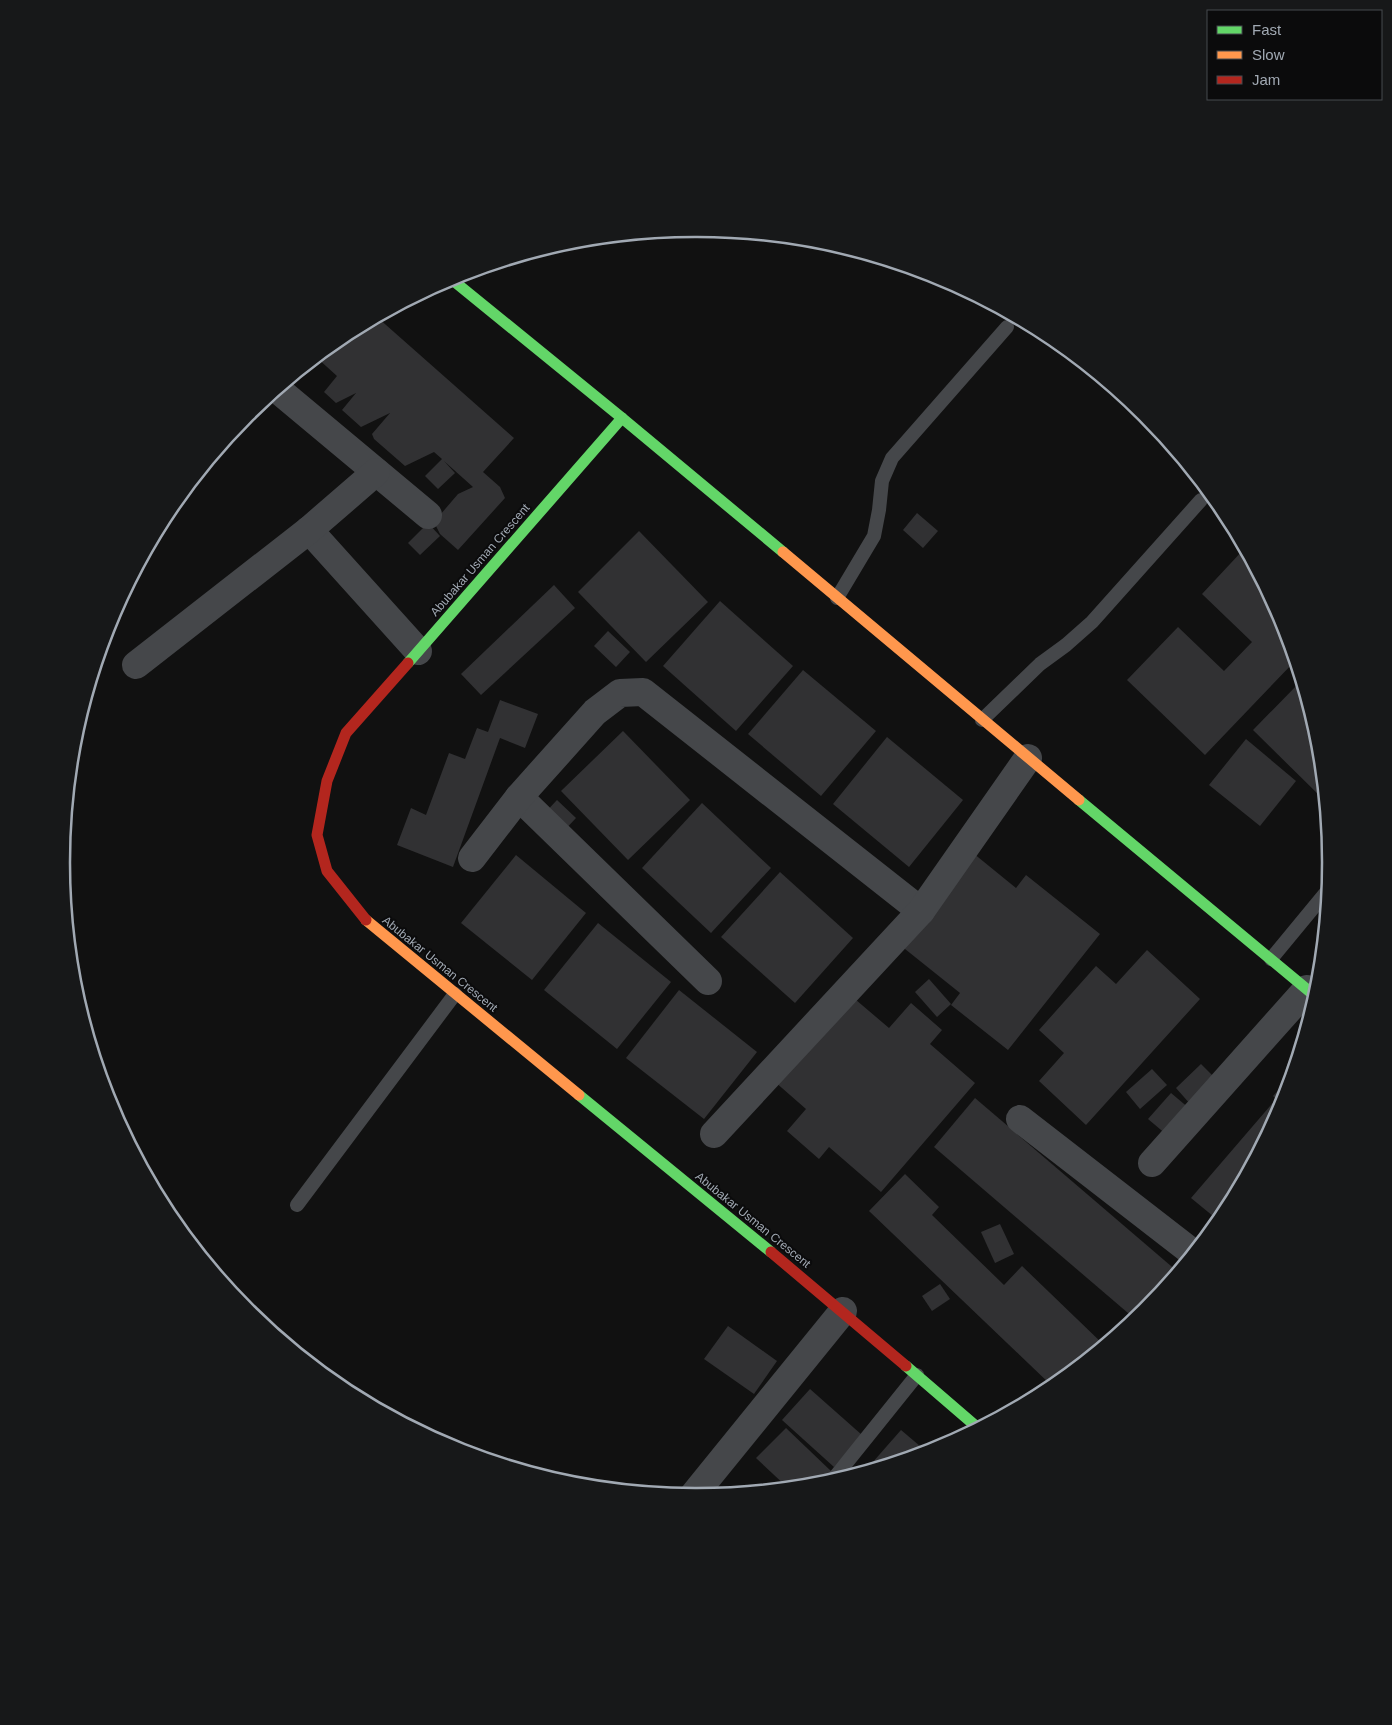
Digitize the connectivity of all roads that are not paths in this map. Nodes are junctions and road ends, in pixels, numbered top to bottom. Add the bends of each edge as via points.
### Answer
1 (457, 284) edge
2 (1007, 327) dead end
3 (282, 393) edge
4 (622, 418) junction
5 (376, 472) junction
6 (1201, 500) dead end
7 (428, 516) dead end
8 (309, 530) junction
9 (837, 598) junction
10 (418, 651) junction
11 (136, 665) dead end
12 (982, 720) junction
13 (1028, 758) junction
14 (519, 797) junction
15 (472, 858) dead end
16 (1321, 898) edge
17 (921, 911) junction
18 (1271, 959) junction
19 (708, 981) dead end
20 (1309, 991) edge
21 (455, 994) junction
22 (1307, 997) edge
23 (1020, 1118) dead end
24 (714, 1134) dead end
25 (1152, 1163) dead end
26 (297, 1205) dead end
27 (1188, 1249) edge
28 (843, 1311) junction
29 (917, 1375) junction
30 (973, 1424) edge
31 (840, 1471) edge
32 (699, 1488) edge

1 - 4 street
2 - 9 lane via 892,458 882,481 874,536
3 - 5 street
4 - 9 street
4 - 10 street, Abubakar Usman Crescent
5 - 7 street
5 - 8 street
6 - 12 lane via 1092,622 1040,664
8 - 10 street
8 - 11 street
9 - 12 street
10 - 21 street, Abubakar Usman Crescent via 346,733 327,781 317,835 328,871 362,917
12 - 13 street
13 - 17 street
13 - 18 street
14 - 15 street
14 - 17 street via 595,712 620,693 643,692
14 - 19 street
16 - 18 lane
17 - 24 street
18 - 20 street
21 - 26 lane
21 - 28 street, Abubakar Usman Crescent
22 - 25 street
23 - 27 street
28 - 29 street, Abubakar Usman Crescent
28 - 32 street
29 - 30 street, Abubakar Usman Crescent
29 - 31 lane

